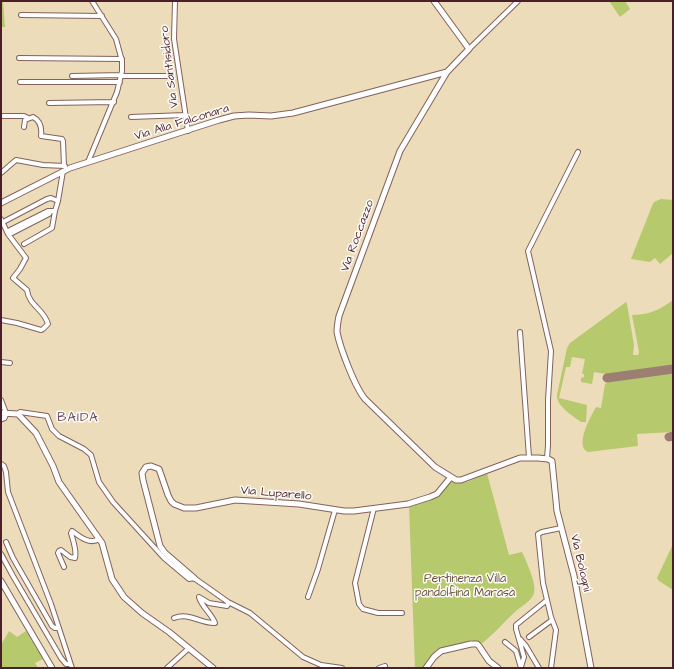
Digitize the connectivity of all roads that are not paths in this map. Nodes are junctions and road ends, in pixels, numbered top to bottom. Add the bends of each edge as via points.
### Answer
1 (92, 1) edge
2 (175, 1) edge
3 (434, 1) edge
4 (518, 1) edge
5 (21, 15) dead end
6 (102, 16) junction
7 (469, 49) junction
8 (19, 58) dead end
9 (122, 59) junction
10 (447, 72) junction
11 (72, 76) dead end
12 (121, 76) junction
13 (168, 76) dead end
14 (20, 82) dead end
15 (120, 82) junction
16 (114, 102) junction
17 (49, 103) dead end
18 (186, 115) junction
19 (3, 116) dead end
20 (132, 117) dead end
21 (28, 118) junction
22 (24, 127) dead end
23 (188, 131) junction
24 (578, 152) dead end
25 (88, 162) junction
26 (63, 168) junction
27 (1, 173) edge
28 (58, 201) junction
29 (1, 203) edge
30 (53, 211) junction
31 (3, 220) edge
32 (24, 244) dead end
33 (1, 320) edge
34 (520, 332) dead end
35 (1, 362) edge
36 (10, 363) dead end
37 (1, 400) edge
38 (1, 407) edge
39 (4, 413) edge
40 (18, 414) junction
41 (1, 419) edge
42 (529, 457) junction
43 (547, 459) junction
44 (1, 464) edge
45 (451, 477) junction
46 (374, 508) junction
47 (335, 510) junction
48 (561, 528) junction
49 (99, 539) junction
50 (6, 542) dead end
51 (1, 554) edge
52 (64, 568) dead end
53 (194, 578) junction
54 (1, 581) edge
55 (3, 589) edge
56 (308, 596) dead end
57 (547, 600) junction
58 (229, 603) junction
59 (402, 613) dead end
60 (174, 618) dead end
61 (552, 620) junction
62 (59, 628) junction
63 (519, 637) junction
64 (529, 637) dead end
65 (505, 642) dead end
66 (189, 648) junction
67 (71, 666) edge
68 (386, 666) dead end
69 (52, 668) edge
70 (167, 668) edge
71 (213, 668) edge
72 (342, 668) edge
73 (379, 668) edge
74 (426, 668) edge
75 (498, 668) edge
76 (521, 668) edge
77 (539, 668) edge
78 (551, 668) edge
79 (591, 668) edge

1 - 6 street
2 - 18 street, Via Sant'Isidoro via 174,39
3 - 7 street
4 - 7 street, Via Roccazzo
5 - 6 street
6 - 9 street via 116,39
7 - 10 street, Via Roccazzo
8 - 9 street
9 - 12 street
10 - 23 street, Via Alla Falconara via 293,113 234,116
10 - 45 street, Via Roccazzo via 400,151 337,324 340,342 360,393 435,467
11 - 12 street
12 - 13 street
12 - 15 street
14 - 15 street
15 - 16 street
16 - 17 street
16 - 25 street
18 - 20 street
18 - 23 street, Via Sant'Isidoro
19 - 21 street
21 - 22 street via 24,122
21 - 26 street via 33,117 39,122 42,128 41,136 62,139
23 - 25 street, Via Alla Falconara
24 - 43 street via 528,251 551,351
25 - 26 street, Via Alla Falconara
26 - 27 street via 16,160
26 - 28 street
26 - 29 street, Via Alla Falconara
28 - 30 street
28 - 31 street via 47,199
30 - 30 street via 48,210 10,230 12,233
30 - 32 street via 52,228
31 - 33 street via 8,234 26,258 13,278 27,290 31,303 38,308 48,324 41,330
34 - 42 street
35 - 36 street
37 - 39 street
38 - 39 street
39 - 40 street
39 - 41 street via 4,418
40 - 49 street via 36,433 60,482
40 - 53 street via 25,412 47,416 52,429 59,436 84,449 90,455 99,482 113,502 164,558 189,579
42 - 43 street
42 - 45 street via 462,480
43 - 48 street, Via Bologni via 553,463
44 - 62 street via 6,472 8,492
45 - 46 street, Via Luparello via 437,494 430,497 408,504
46 - 47 street, Via Luparello
46 - 59 street via 355,583 359,604 363,609 378,613
47 - 53 street, Via Luparello via 299,504 242,500 184,508 174,504 168,495 159,469 146,467 142,473 143,480 160,546
47 - 56 street
48 - 57 street via 538,534 541,571
48 - 79 street, Via Bologni via 574,576
49 - 52 street via 89,541 72,531 75,558 62,550 58,553
49 - 66 street via 112,579 124,597
50 - 62 street via 52,626
51 - 67 street via 61,658
53 - 58 street
54 - 55 street
55 - 69 street
57 - 61 street
57 - 63 street via 516,625
58 - 60 street via 227,606 209,603 199,597 216,623 183,615
58 - 72 street via 250,613 303,657 321,665
61 - 64 street
61 - 78 street via 556,630
62 - 67 street
63 - 76 street via 524,657
63 - 77 street
65 - 76 street via 516,652
66 - 70 street
66 - 71 street
68 - 73 street
74 - 75 street via 441,651 471,644 477,644 489,661

